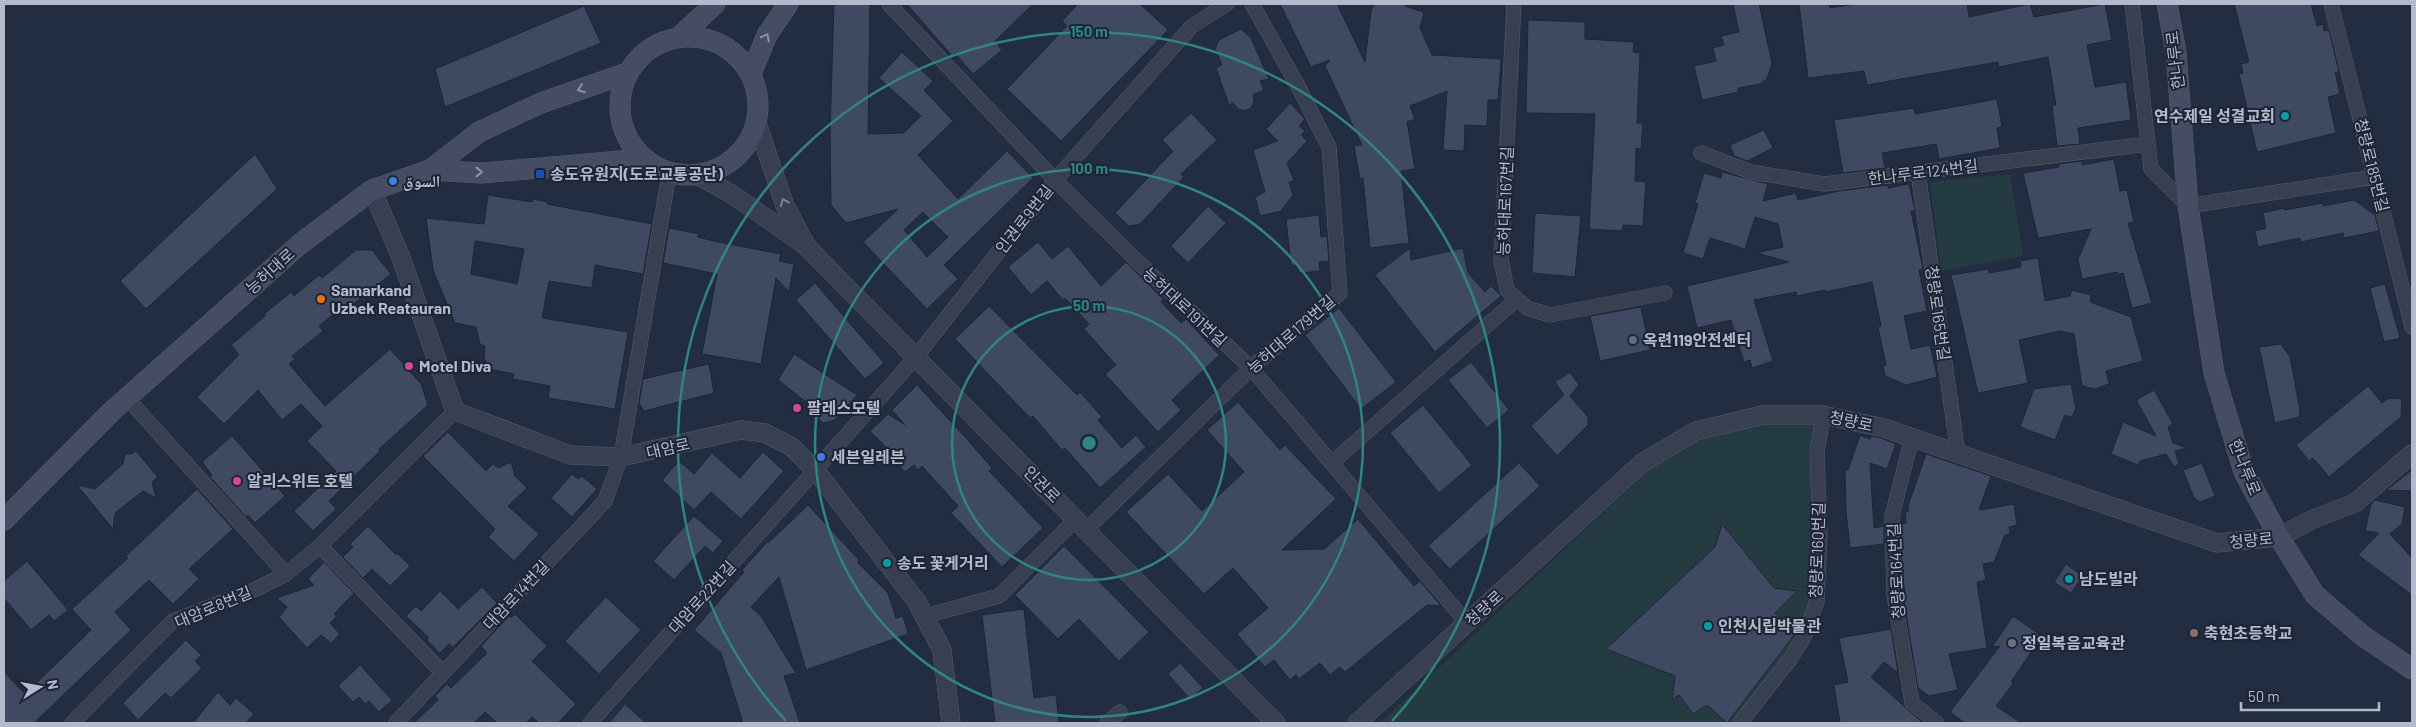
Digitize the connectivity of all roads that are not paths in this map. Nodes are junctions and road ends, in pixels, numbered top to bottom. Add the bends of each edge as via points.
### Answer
1 (715, 4) edge
2 (788, 4) edge
3 (889, 4) edge
4 (1227, 4) edge
5 (1252, 4) edge
6 (1514, 4) edge
7 (2132, 4) edge
8 (2168, 4) edge
9 (2332, 4) edge
10 (679, 37) junction
11 (627, 73) junction
12 (751, 74) junction
13 (757, 122) junction
14 (2148, 144) junction
15 (1702, 153) dead end
16 (643, 160) junction
17 (430, 170) junction
18 (1918, 172) junction
19 (669, 174) junction
20 (699, 176) junction
21 (2374, 177) junction
22 (1055, 180) junction
23 (372, 190) junction
24 (2188, 206) junction
25 (806, 246) junction
26 (1665, 293) dead end
27 (1517, 299) junction
28 (2412, 327) edge
29 (915, 358) junction
30 (1251, 368) junction
31 (127, 398) junction
32 (455, 411) junction
33 (1823, 415) junction
34 (1912, 438) junction
35 (1958, 454) junction
36 (2412, 454) edge
37 (621, 457) junction
38 (1332, 462) junction
39 (816, 471) junction
40 (4, 520) edge
41 (1081, 524) junction
42 (2279, 537) junction
43 (320, 546) junction
44 (286, 574) junction
45 (925, 616) junction
46 (1467, 623) junction
47 (2412, 669) edge
48 (443, 673) junction
49 (1120, 712) dead end
50 (72, 723) edge
51 (396, 723) edge
52 (590, 723) edge
53 (951, 723) edge
54 (1108, 723) edge
55 (1276, 723) edge
56 (1356, 723) edge
57 (1740, 723) edge
58 (1937, 723) edge

1 - 10 main road
12 -> 2 main road via 767,35
3 - 22 street, 능허대로191번길
4 - 22 street, 인권로9번길 via 1192,26
5 - 30 street, 능허대로179번길 via 1328,147 1340,293
6 - 27 street, 능허대로167번길 via 1502,260 1507,290
7 - 14 street
8 - 24 main road, 한나루로 via 2176,52
9 - 21 street, 청량로185번길
10 - 11 main road via 658,43 640,56
10 - 12 main road via 700,37 721,44 738,57
11 - 16 main road via 620,95 620,119 628,141
11 -> 17 main road, 능허대로 via 541,103 479,132
12 - 13 main road via 758,98
13 - 20 main road via 749,142 736,158 719,170
25 -> 13 street via 785,206
14 - 18 street, 한나루로124번길
14 - 24 street via 2151,169
15 - 18 street, 한나루로124번길 via 1751,172 1824,184
17 -> 16 main road, 능허대로 via 481,173
16 - 19 main road
17 - 23 main road, 능허대로
18 - 35 street, 청량로165번길
19 - 20 main road
19 - 37 street, 대암로14번길
20 - 25 street via 733,195
21 - 24 street
21 - 28 street, 청량로185번길
22 - 29 street, 인권로9번길
22 - 30 street, 능허대로191번길
23 - 31 main road, 능허대로 via 300,244
23 - 32 street via 400,255
24 - 42 main road, 한나루로 via 2216,384 2244,472
25 - 29 street, 인권로
26 - 27 street, 능허대로167번길 via 1550,315 1526,308
27 - 38 street
29 - 39 street, 인권로9번길
29 - 41 street, 인권로
30 - 38 street, 능허대로191번길
30 - 41 street, 능허대로179번길
31 - 40 main road, 능허대로
31 - 44 street
32 - 37 street, 대암로 via 570,455
32 - 43 street, 대암로8번길
33 - 34 street, 청량로 via 1884,428
33 - 46 street, 청량로 via 1763,415 1696,432 1681,440 1642,463
33 - 57 street, 청량로160번길 via 1817,453 1820,534 1817,601 1805,635 1791,658
34 - 35 street, 청량로
34 - 58 street, 청량로164번길 via 1892,516 1894,595 1912,703
35 - 42 street, 청량로 via 2217,543
36 - 42 street, 청량로 via 2355,503
37 - 39 street, 대암로 via 741,430 765,433 792,447
37 - 48 street, 대암로14번길 via 605,501
38 - 46 street, 능허대로191번길
39 - 45 street, 대암로 via 918,602
39 - 52 street, 대암로22번길
41 - 45 street, 능허대로179번길 via 999,596
41 - 55 street, 인권로
42 - 47 main road, 한나루로 via 2315,595 2363,636
43 - 44 street, 대암로8번길
43 - 48 street
44 - 50 street, 대암로8번길 via 173,621
45 - 53 street, 대암로 via 942,650
46 - 56 street, 청량로
48 - 51 street, 대암로14번길
49 - 54 street

